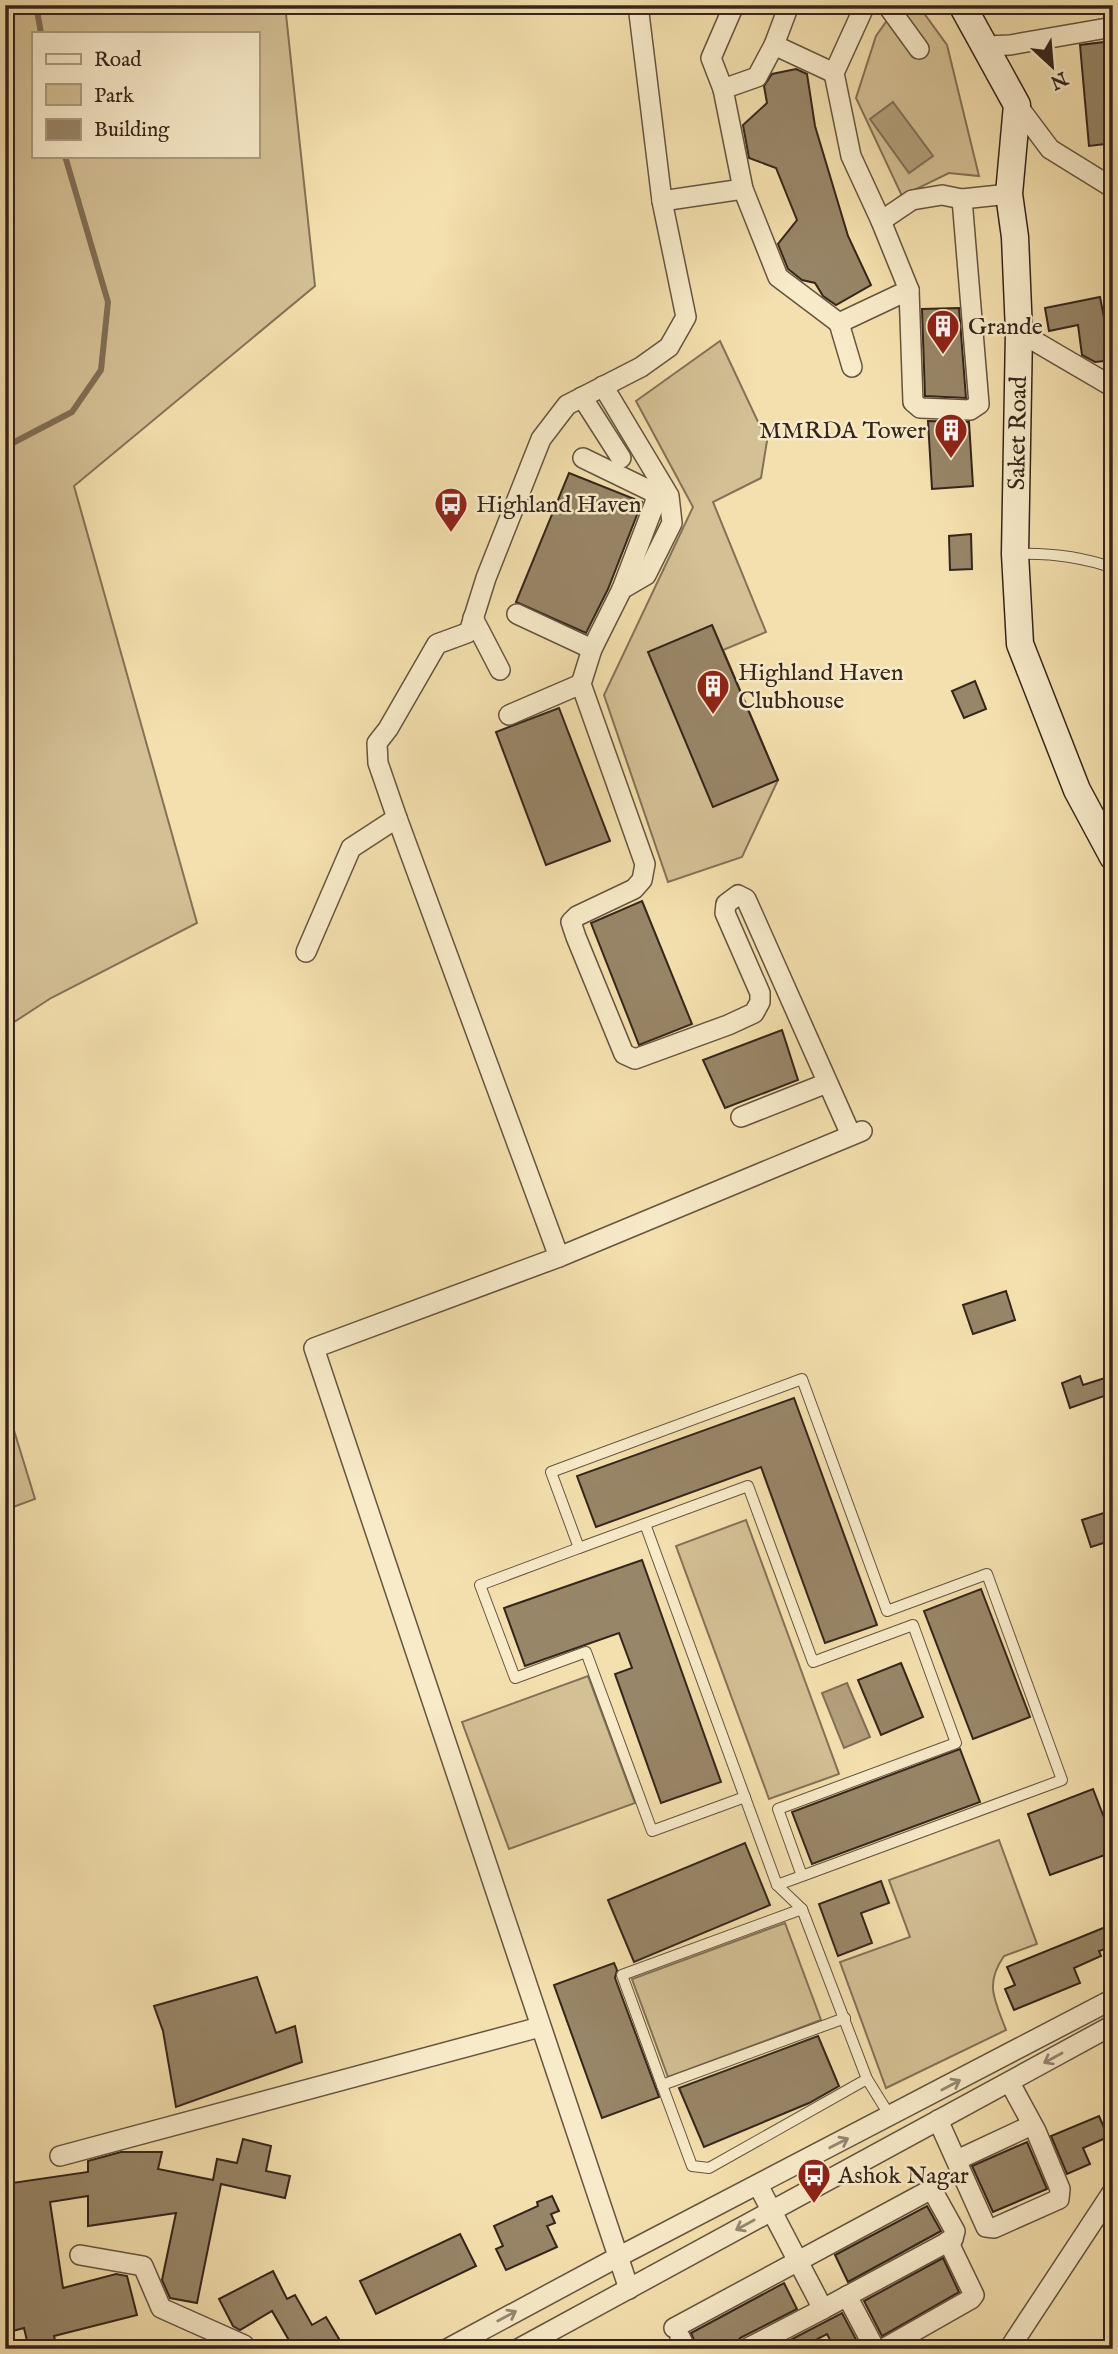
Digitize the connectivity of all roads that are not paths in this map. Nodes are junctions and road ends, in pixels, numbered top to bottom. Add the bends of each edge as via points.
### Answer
1 (638, 5) edge
2 (734, 5) edge
3 (789, 5) edge
4 (865, 5) edge
5 (887, 5) edge
6 (962, 5) edge
7 (1113, 27) edge
8 (774, 45) junction
9 (986, 46) junction
10 (919, 50) dead end
11 (834, 73) junction
12 (723, 89) junction
13 (1017, 105) junction
14 (1113, 188) edge
15 (743, 189) junction
16 (1009, 194) junction
17 (962, 199) junction
18 (662, 201) junction
19 (881, 221) junction
20 (909, 290) junction
21 (839, 323) junction
22 (1019, 332) junction
23 (852, 367) dead end
24 (603, 386) junction
25 (1113, 387) edge
26 (582, 397) junction
27 (583, 458) dead end
28 (621, 458) dead end
29 (1015, 554) junction
30 (1113, 568) edge
31 (622, 589) junction
32 (517, 614) dead end
33 (473, 618) junction
34 (592, 649) junction
35 (500, 670) dead end
36 (581, 684) junction
37 (509, 715) dead end
38 (397, 818) junction
39 (1113, 857) edge
40 (306, 952) dead end
41 (827, 1083) junction
42 (741, 1117) dead end
43 (559, 1257) junction
44 (645, 1524) junction
45 (579, 1548) junction
46 (745, 1797) junction
47 (802, 1876) junction
48 (777, 1885) junction
49 (802, 1909) junction
50 (1113, 1999) edge
51 (845, 2018) junction
52 (1113, 2025) edge
53 (540, 2027) junction
54 (867, 2079) junction
55 (1010, 2082) junction
56 (662, 2085) junction
57 (890, 2117) junction
58 (938, 2120) junction
59 (1032, 2125) junction
60 (905, 2138) junction
61 (60, 2156) dead end
62 (957, 2161) junction
63 (758, 2185) junction
64 (1113, 2191) edge
65 (771, 2211) junction
66 (948, 2241) junction
67 (80, 2255) dead end
68 (618, 2257) junction
69 (797, 2261) junction
70 (629, 2289) junction
71 (847, 2296) junction
72 (823, 2309) junction
73 (680, 2338) edge
74 (246, 2349) edge
75 (447, 2349) edge
76 (518, 2349) edge
77 (746, 2349) edge
78 (875, 2349) edge
79 (883, 2349) edge
80 (1009, 2349) edge

1 - 18 street
2 - 12 street via 711,58
3 - 8 street
4 - 11 street
5 - 10 street
6 - 9 main road
7 - 9 street
8 - 11 street
8 - 12 street via 757,77
9 - 13 main road
11 - 19 street via 851,156
12 - 15 street
13 - 14 street via 1050,149
13 - 16 main road, Saket Road
15 - 18 street
15 - 21 street via 778,277
16 - 17 street
16 - 22 main road, Saket Road
17 - 19 street via 942,195 912,200
17 - 20 street via 979,404 970,410 920,408 913,402
18 - 24 street via 686,317 668,347
19 - 20 street
20 - 21 street
21 - 23 street
22 - 25 street
22 - 29 main road, Saket Road
24 - 26 street
24 - 31 street via 669,496 672,523 646,575
26 - 28 street
26 - 33 street via 567,405 541,439
27 - 31 street via 653,492 656,500
29 - 30 lane via 1078,558
29 - 39 main road, Saket Road via 1020,644 1077,790
31 - 34 street
32 - 34 street
33 - 35 street
33 - 38 street via 467,633 437,644 377,743
34 - 36 street
36 - 37 street
36 - 41 street via 645,864 634,890 571,922 624,1054 635,1059 754,1013 760,993 725,913 726,904 738,895 747,899
38 - 40 street via 351,848
38 - 43 street
41 - 42 street
41 - 43 street via 857,1133
43 - 53 street via 314,1348
44 - 45 lane
44 - 46 lane
44 - 47 lane via 748,1486 813,1662 913,1625 956,1743 778,1809
45 - 46 lane via 480,1584 515,1678 586,1652 653,1831
45 - 47 lane via 551,1472 802,1379 887,1611 987,1574 1062,1780
46 - 48 lane
47 - 48 lane
48 - 49 lane
49 - 51 lane
49 - 56 lane via 622,1975
57 -> 50 street
51 - 54 lane
51 - 56 lane
52 -> 55 street
53 - 61 street
53 - 68 street
54 - 56 lane via 709,2168 692,2166
54 - 57 lane
55 - 58 street
55 - 59 street
57 - 60 street
63 -> 57 street
58 - 60 street
58 - 62 street
59 - 62 street
59 - 62 street via 1060,2189 1059,2199 994,2228 986,2227
60 - 65 street
63 - 65 street
63 - 68 street
64 - 80 street
65 - 69 street
65 -> 70 street
66 - 69 street via 954,2231 932,2193
66 - 71 street
66 - 79 street via 974,2295
67 - 74 street via 143,2266 160,2308
68 - 70 street
75 -> 68 street
69 - 72 street
69 - 73 street
70 - 76 street
71 - 72 street
71 - 78 street
72 - 77 street

